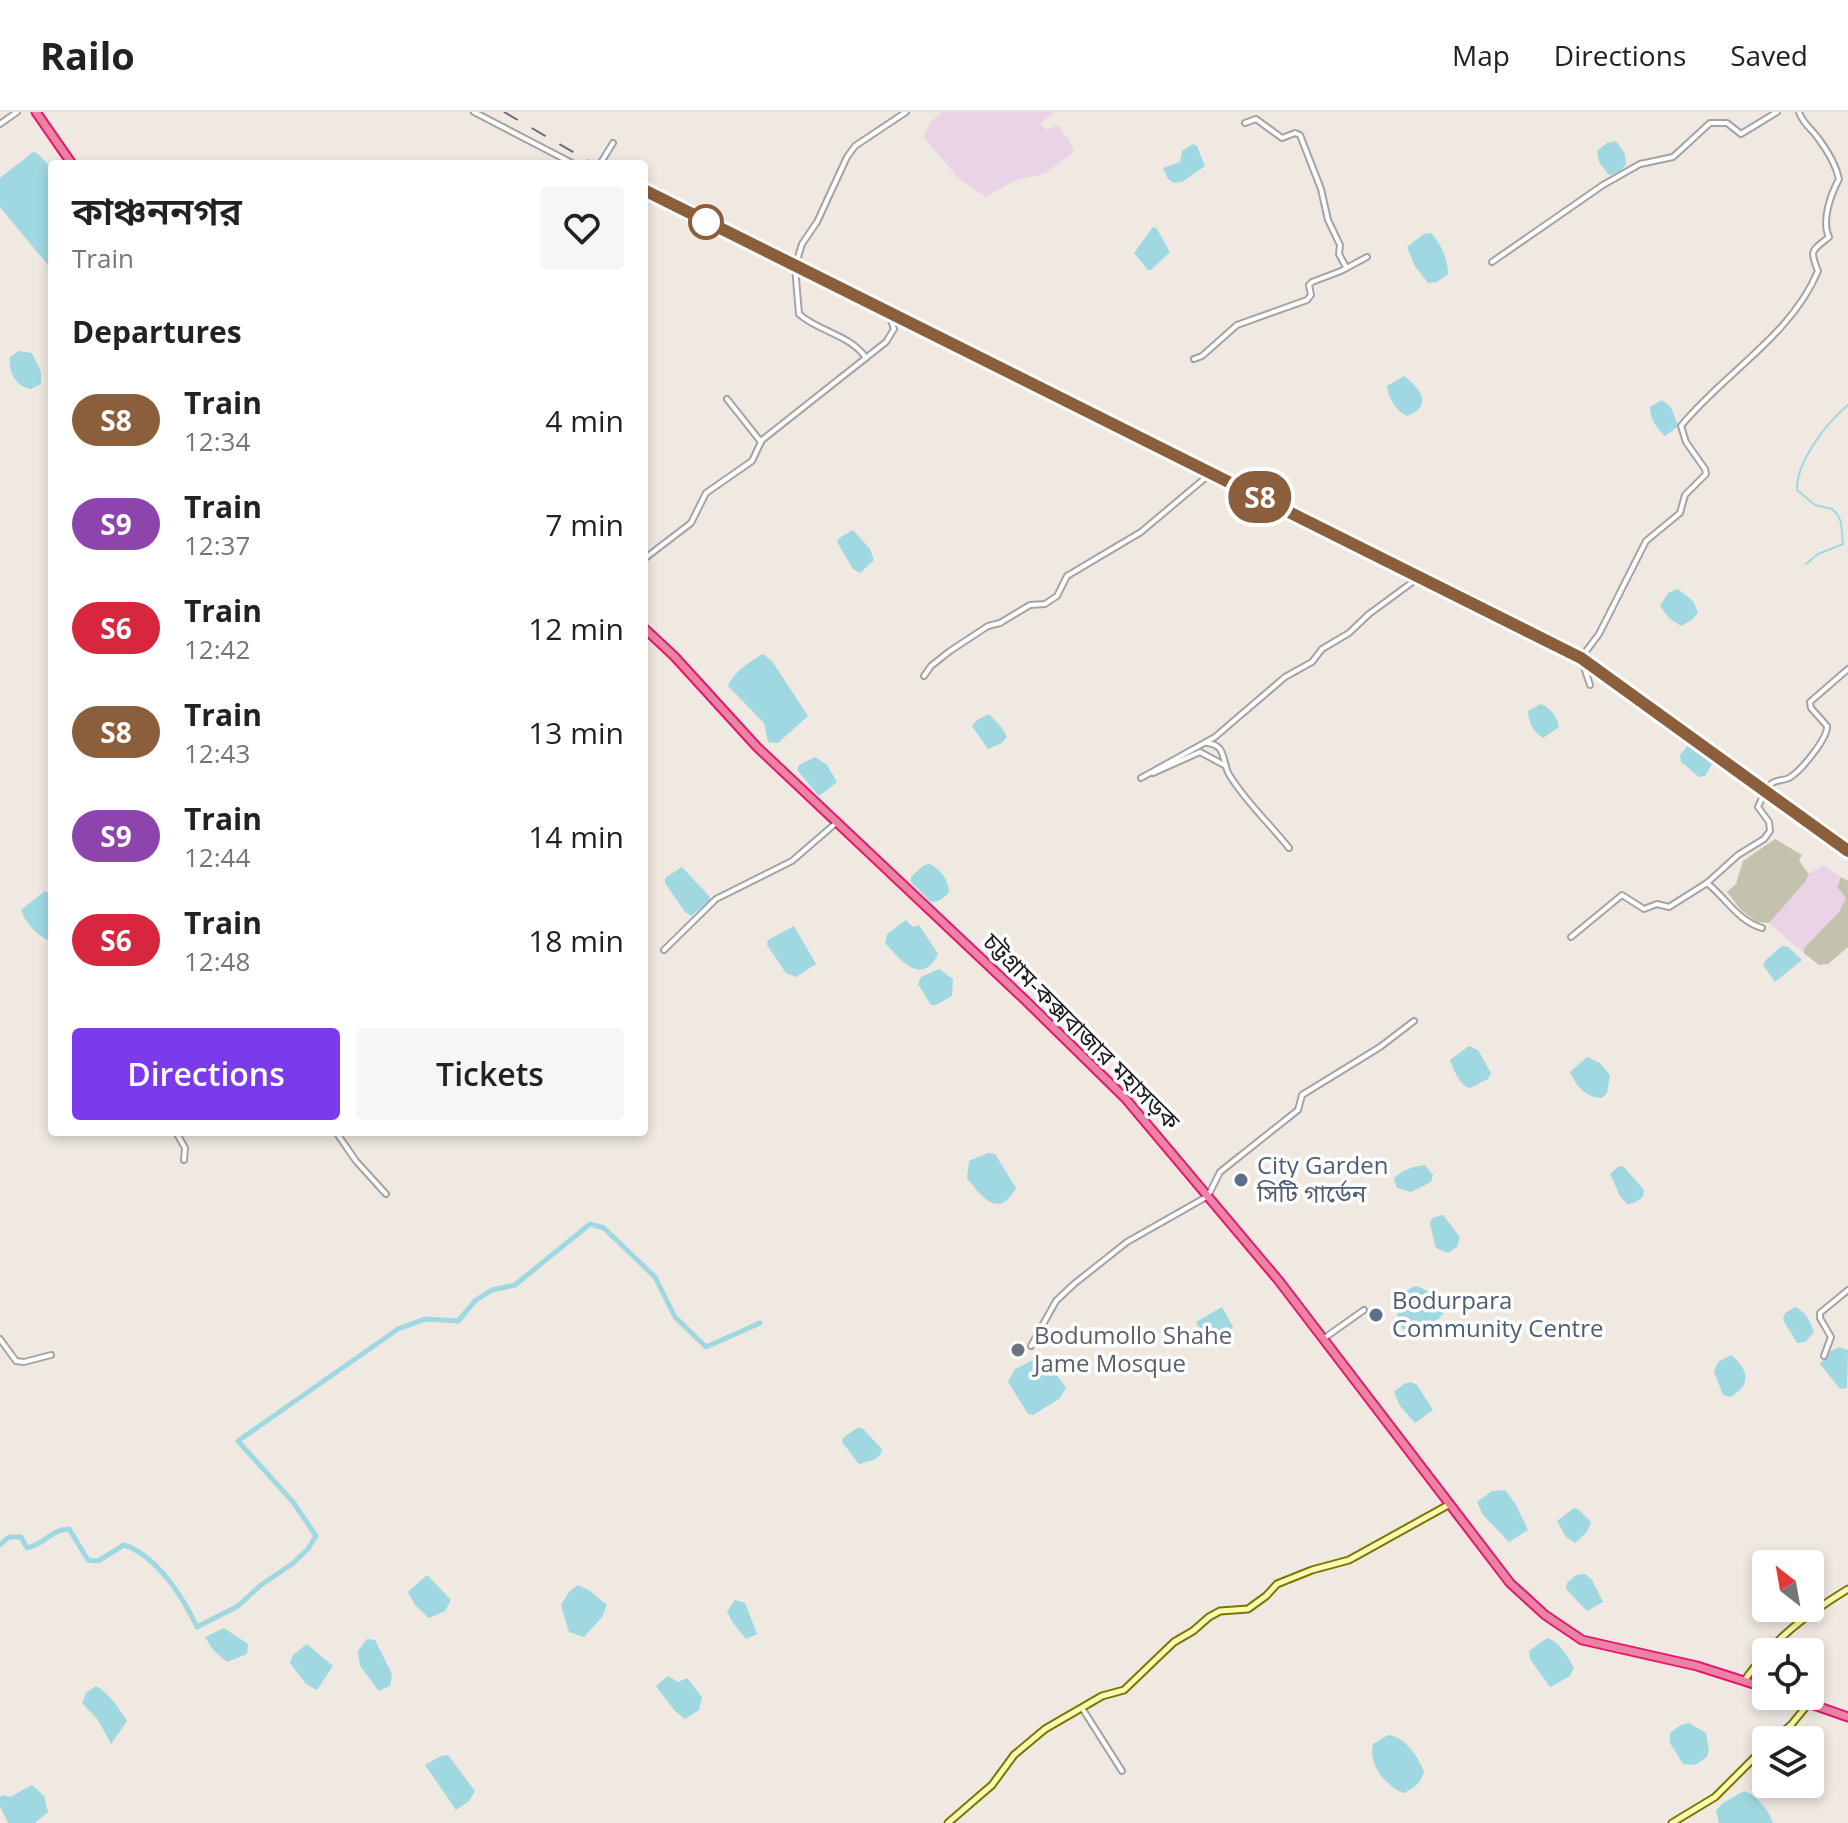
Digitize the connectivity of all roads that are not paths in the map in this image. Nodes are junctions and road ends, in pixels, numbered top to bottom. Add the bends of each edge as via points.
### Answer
1 (17, 112) edge
2 (36, 112) edge
3 (474, 112) edge
4 (906, 112) edge
5 (1777, 112) edge
6 (1799, 112) edge
7 (1245, 123) dead end
8 (0, 124) edge
9 (613, 143) dead end
10 (69, 160) edge
11 (566, 160) edge
12 (602, 160) edge
13 (1367, 257) dead end
14 (1492, 262) dead end
15 (1346, 267) junction
16 (890, 318) dead end
17 (866, 358) junction
18 (1194, 359) dead end
19 (727, 399) dead end
20 (761, 442) junction
21 (1202, 473) dead end
22 (648, 556) edge
23 (1418, 578) dead end
24 (648, 632) edge
25 (1848, 669) edge
26 (924, 676) dead end
27 (1590, 685) dead end
28 (1205, 743) junction
29 (1226, 766) junction
30 (1147, 775) junction
31 (1141, 778) dead end
32 (836, 823) junction
33 (1289, 848) dead end
34 (1707, 883) junction
35 (1762, 928) dead end
36 (1571, 937) dead end
37 (664, 950) dead end
38 (1414, 1021) dead end
39 (178, 1136) edge
40 (339, 1136) edge
41 (184, 1160) dead end
42 (386, 1194) dead end
43 (1208, 1196) junction
44 (1848, 1290) edge
45 (1364, 1310) dead end
46 (0, 1339) edge
47 (1323, 1339) junction
48 (1031, 1346) dead end
49 (51, 1355) dead end
50 (1824, 1356) dead end
51 (1450, 1504) junction
52 (1848, 1589) edge
53 (1744, 1681) junction
54 (1752, 1684) edge
55 (1082, 1708) junction
56 (1824, 1708) edge
57 (1803, 1710) edge
58 (1848, 1717) edge
59 (1790, 1726) edge
60 (1752, 1760) edge
61 (1122, 1771) dead end
62 (948, 1823) edge
63 (1672, 1823) edge

1 - 8 street
2 - 10 highway
3 - 11 street
4 - 17 street via 847,157 795,267 799,314 858,347
5 - 14 street via 1741,134 1727,123 1710,123 1673,157 1640,164 1607,183
6 - 27 street via 1839,179 1826,220 1829,237 1811,256 1818,271 1806,299 1681,426 1706,474 1685,495 1680,513 1646,541 1599,634 1581,658
7 - 15 street via 1256,119 1282,138 1300,135
9 - 12 street
13 - 15 street
15 - 18 street via 1312,282 1307,300 1237,325
16 - 17 street via 892,335
17 - 20 street
19 - 20 street
20 - 22 street via 752,461 706,493 691,523
21 - 26 street via 1204,479 1158,520 1067,576 1057,596 988,626
23 - 28 street
24 - 32 highway, চট্টগ্রাম-কক্সবাজার মহাসড়ক
25 - 34 street via 1810,702 1827,726 1827,735 1799,769 1765,791 1758,807 1770,831
28 - 29 street via 1221,749
28 - 30 street
29 - 30 street via 1200,752
29 - 33 street
30 - 31 street
32 - 37 street via 792,861 716,899
32 - 43 highway, চট্টগ্রাম-কক্সবাজার মহাসড়ক via 1125,1098
34 - 35 street via 1742,918
34 - 36 street via 1673,907 1657,904 1644,909 1622,895
38 - 43 street via 1302,1095 1298,1110 1220,1172
39 - 41 street
40 - 42 street
43 - 47 highway, চট্টগ্রাম-কক্সবাজার মহাসড়ক
43 - 48 street via 1106,1256 1056,1301
44 - 50 street via 1820,1313 1831,1337
45 - 47 street
46 - 49 street via 16,1361
47 - 51 highway, চট্টগ্রাম-কক্সবাজার মহাসড়ক
51 - 53 highway, চট্টগ্রাম-কক্সবাজার মহাসড়ক via 1510,1583 1582,1640
51 - 55 street via 1349,1560 1277,1584 1248,1609 1220,1611 1174,1642 1124,1690
52 - 53 street via 1791,1627
53 - 54 highway, চট্টগ্রাম-কক্সবাজার মহাসড়ক
55 - 61 street
55 - 62 street via 1021,1749 992,1785
56 - 58 highway
57 - 59 street
60 - 63 street via 1715,1797

